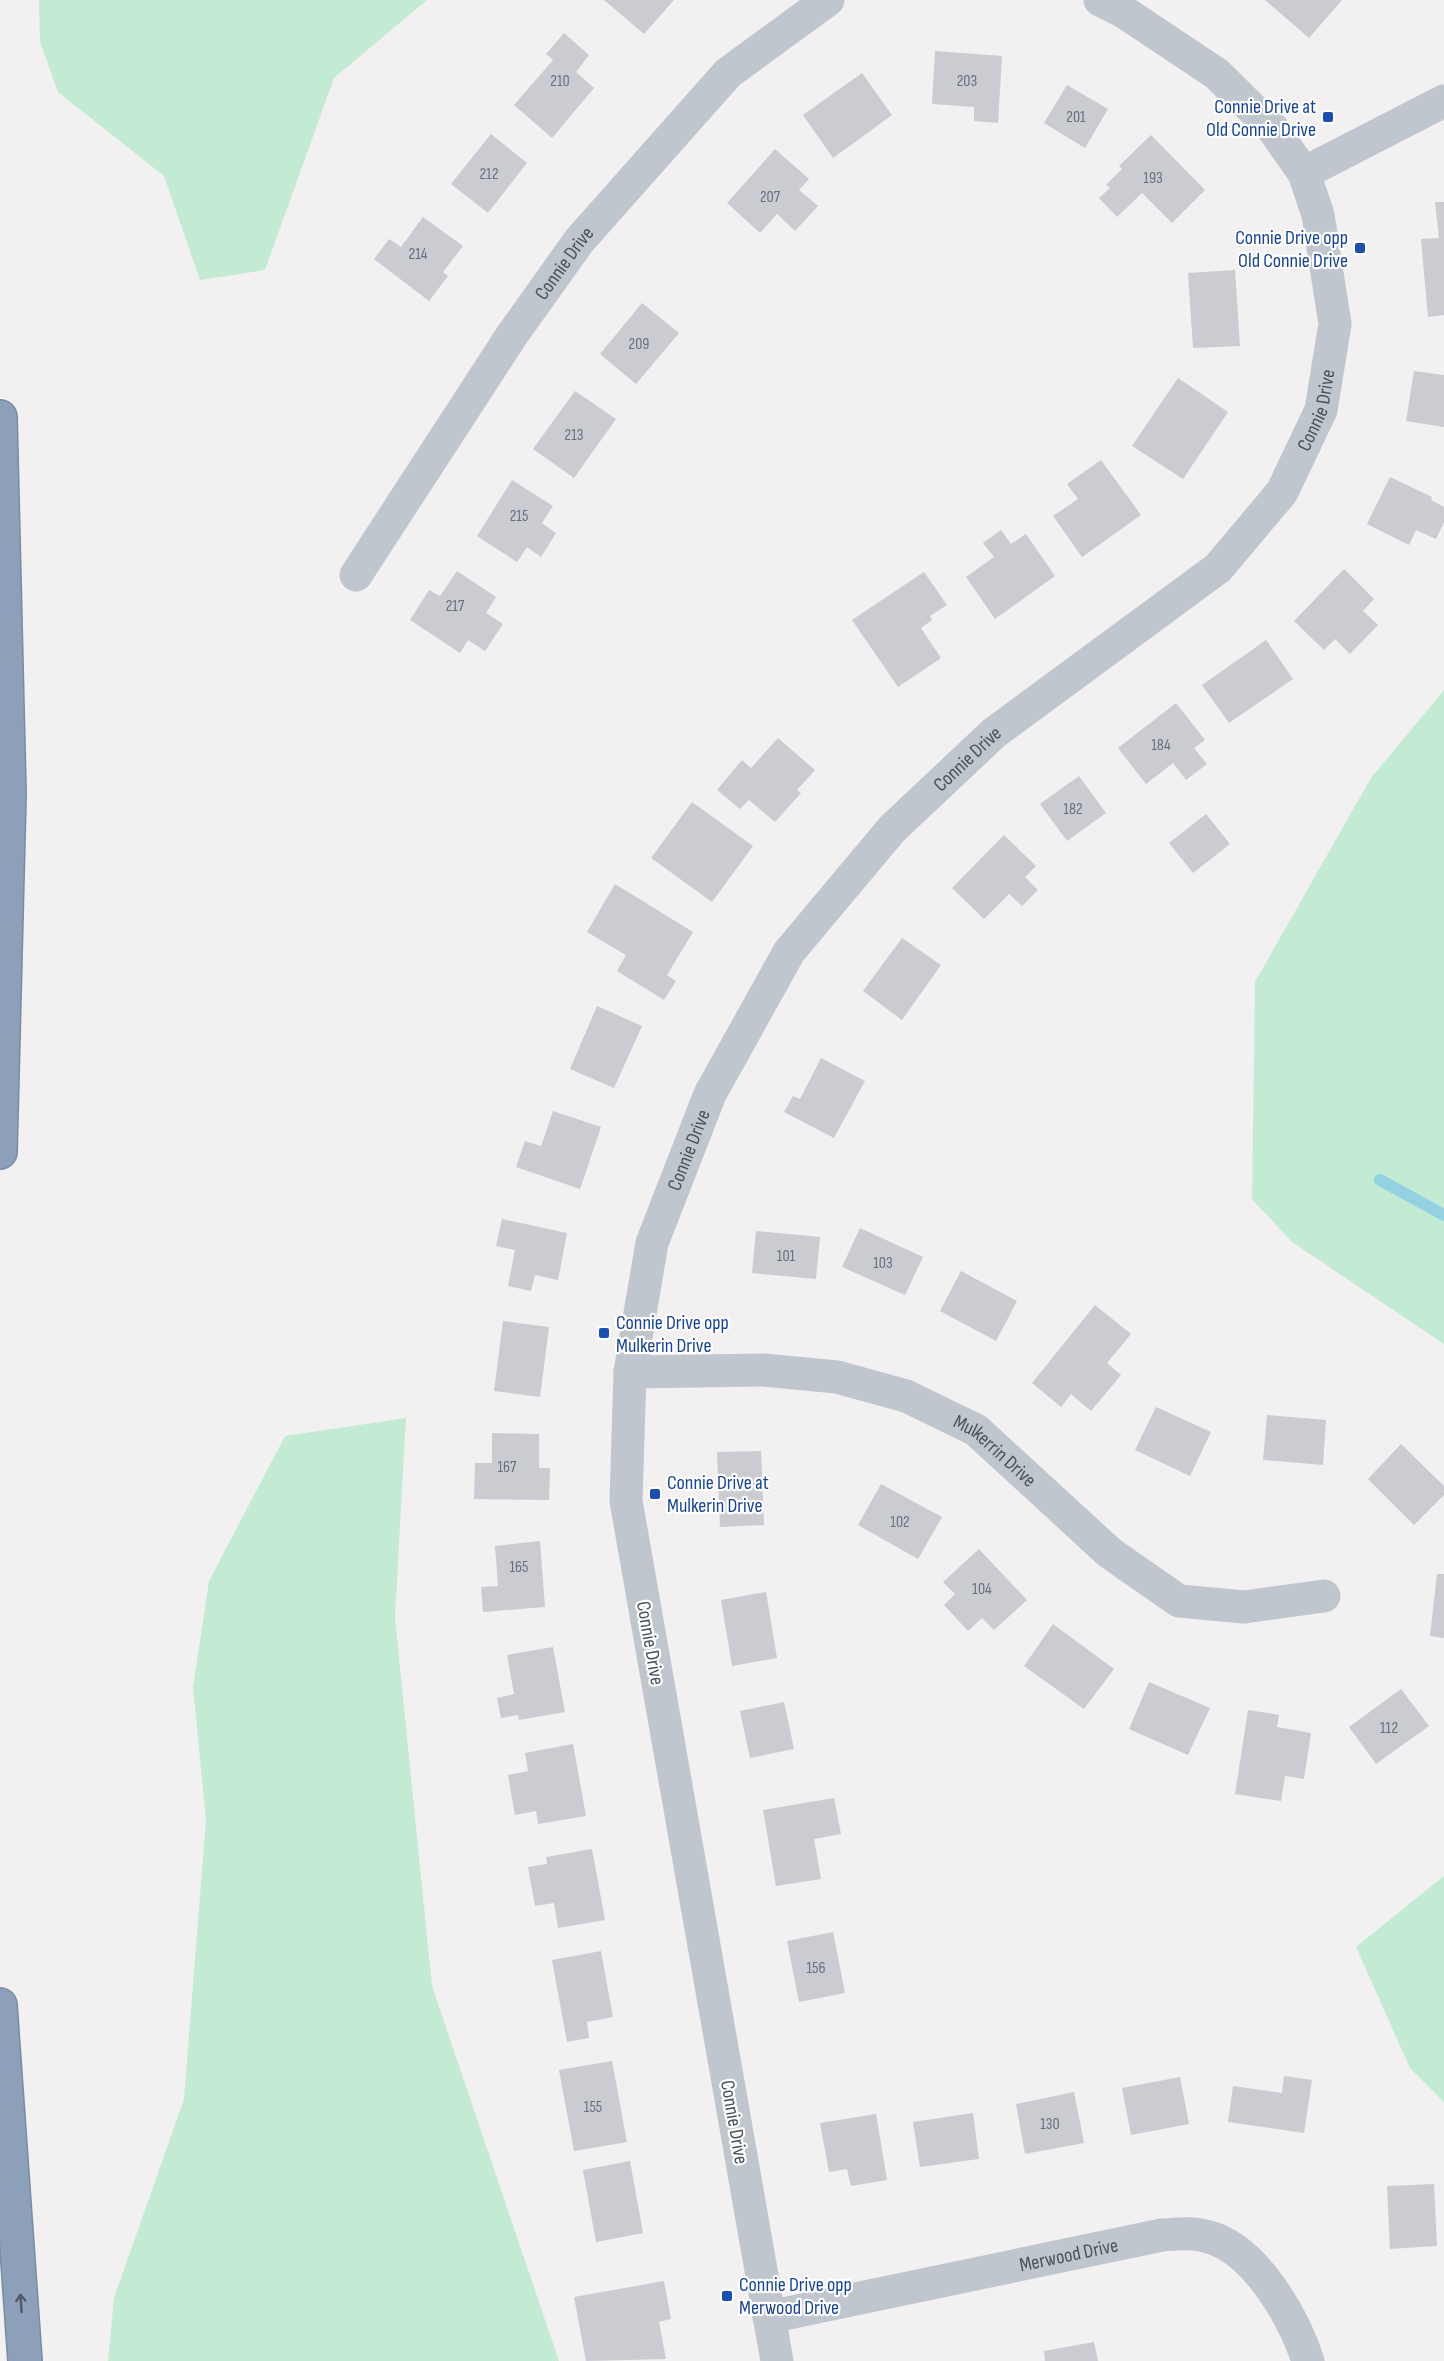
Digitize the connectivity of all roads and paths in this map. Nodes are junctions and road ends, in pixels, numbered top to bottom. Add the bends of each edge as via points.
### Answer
1 (828, 0) edge
2 (1100, 0) edge
3 (1444, 101) edge
4 (1304, 173) junction
5 (0, 417) edge
6 (356, 575) dead end
7 (0, 1152) edge
8 (630, 1372) junction
9 (1324, 1596) dead end
10 (0, 2005) edge
11 (769, 2317) junction
12 (26, 2361) edge
13 (777, 2361) edge
14 (1308, 2361) edge

1 - 6 street, Connie Drive via 728,73 579,242 512,335
2 - 4 street, Connie Drive via 1217,74 1273,129
3 - 4 street
4 - 8 street, Connie Drive via 1318,215 1335,324 1321,410 1282,492 1218,568 985,741 892,829 789,952 710,1094 652,1243
5 - 7 highway via 9,794
8 - 9 street, Mulkerrin Drive via 774,1371 837,1377 906,1396 976,1430 1110,1553 1179,1601 1244,1607
8 - 11 street, Connie Drive via 626,1501
12 -> 10 highway
11 - 13 street, Connie Drive
11 - 14 street, Merwood Drive via 1162,2235 1189,2233 1210,2237 1254,2266 1293,2324

